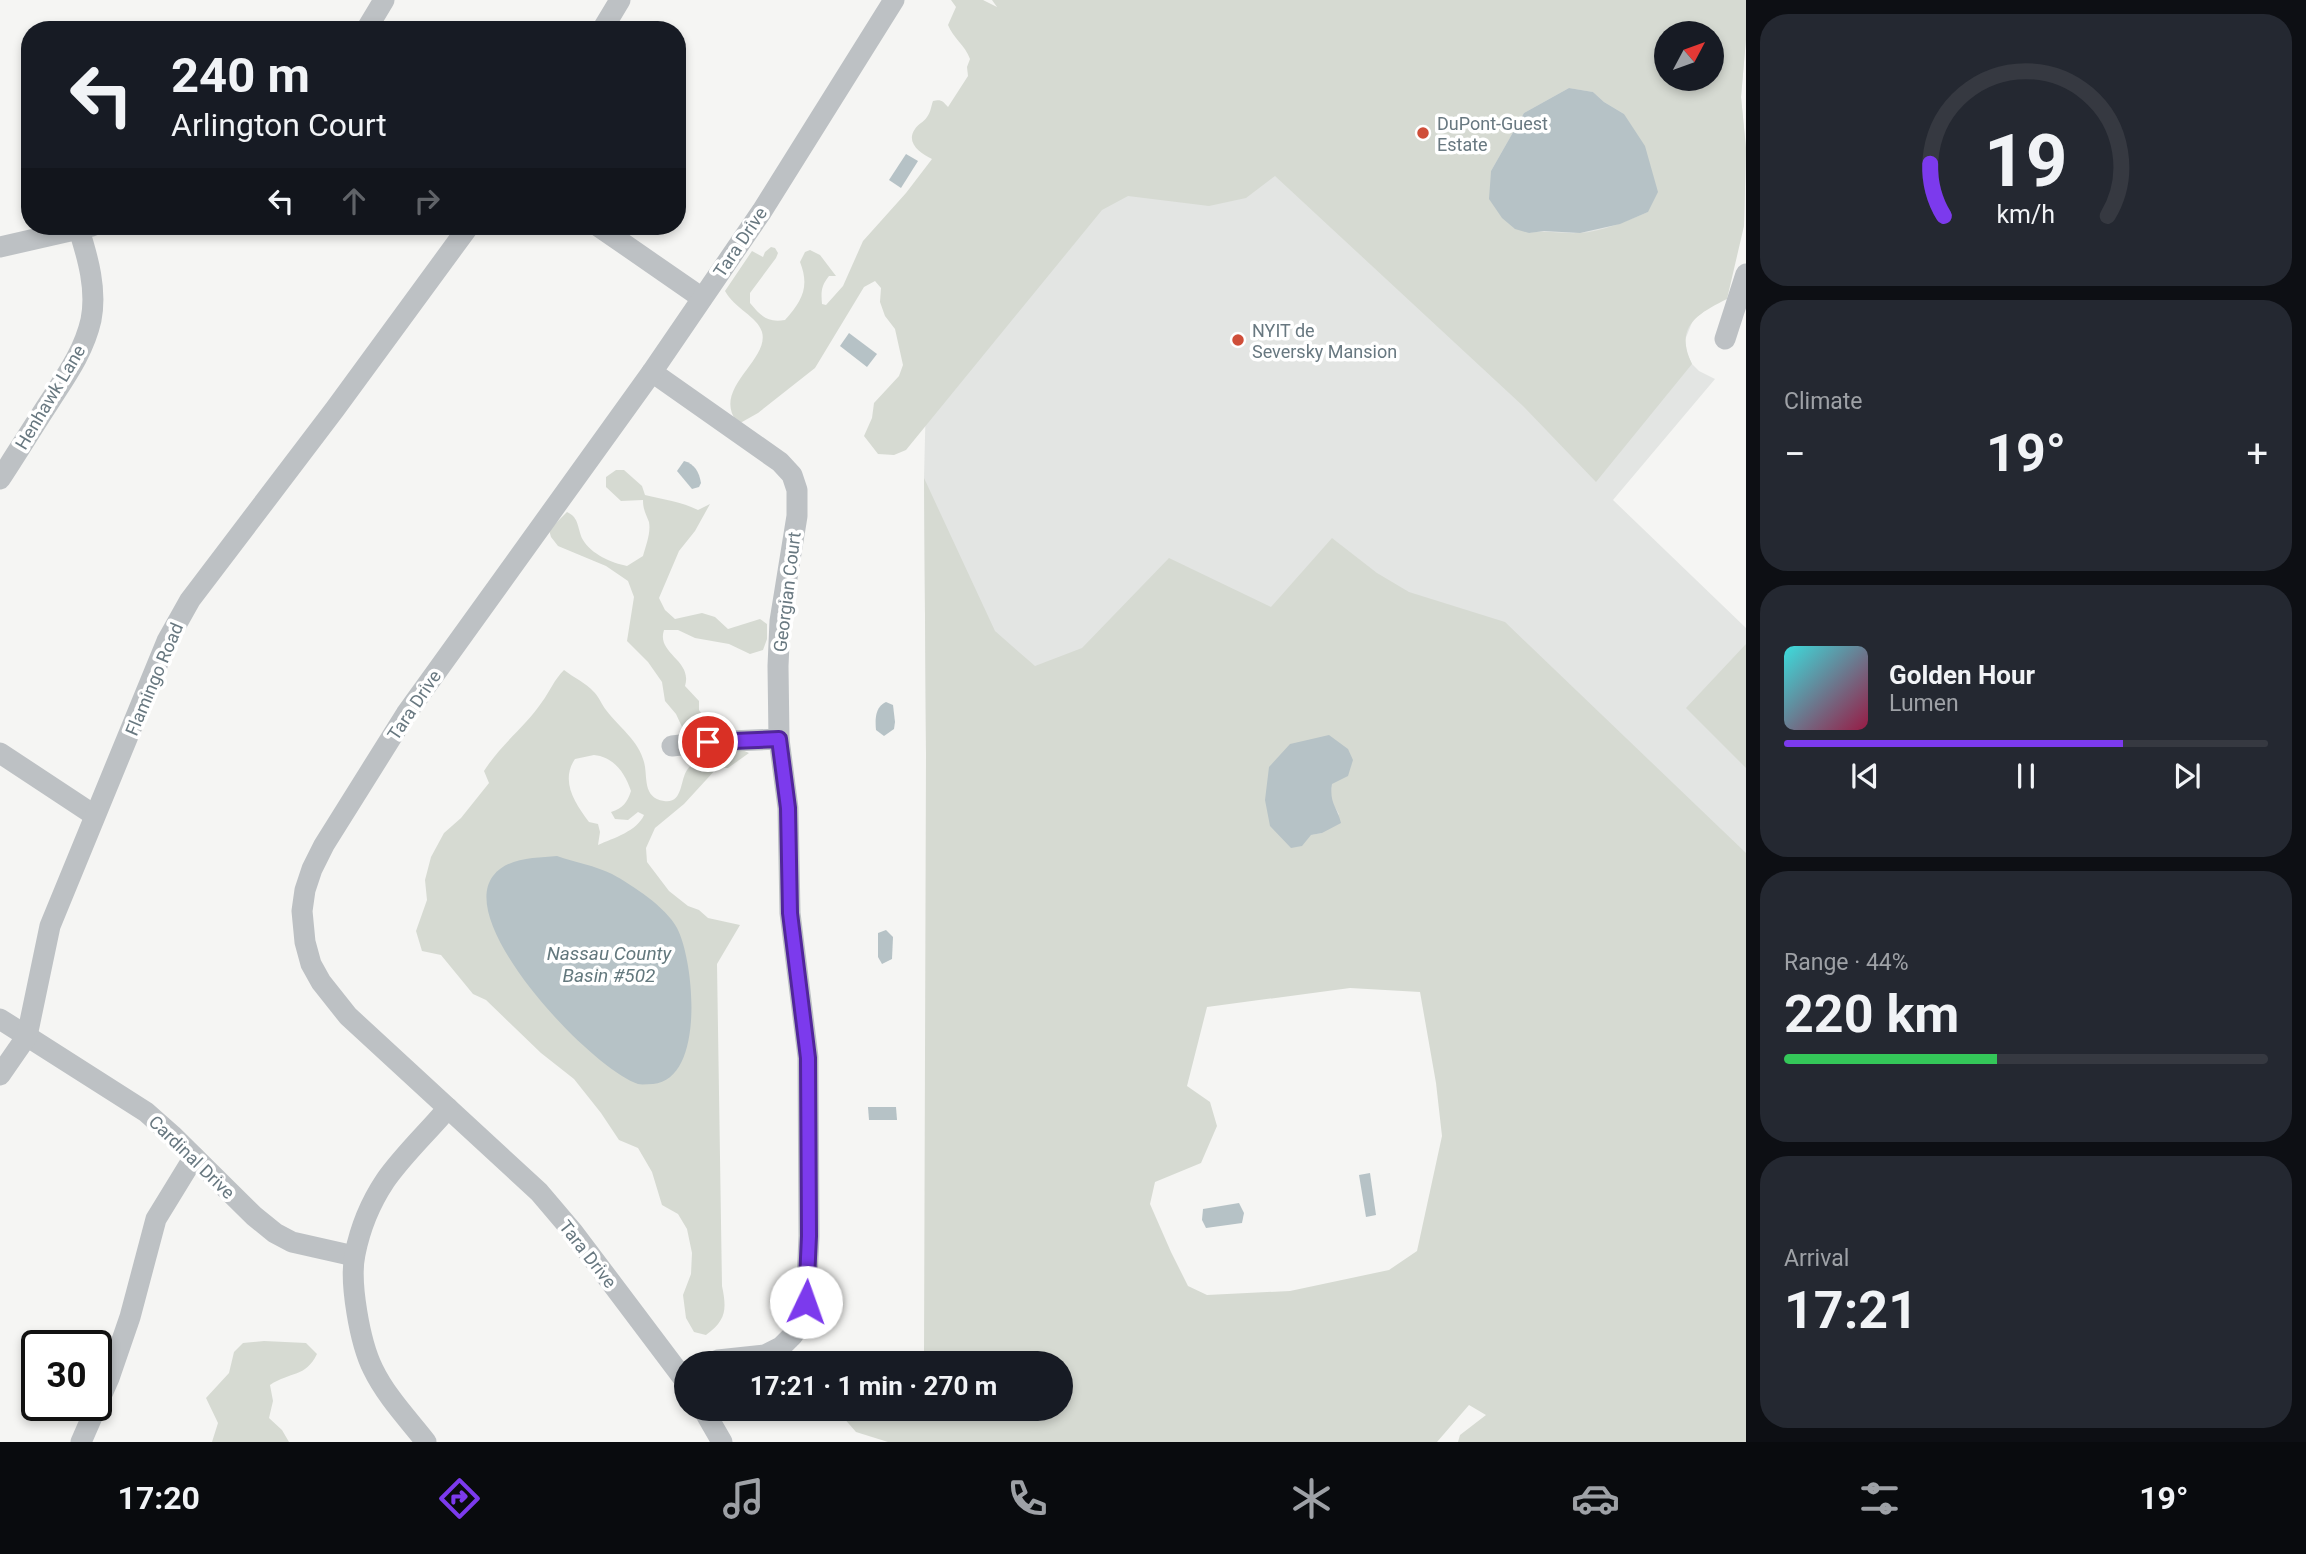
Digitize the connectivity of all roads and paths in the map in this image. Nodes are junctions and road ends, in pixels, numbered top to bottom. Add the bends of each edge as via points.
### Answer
1 (384, 0) edge
2 (620, 0) edge
3 (894, 0) edge
4 (371, 21) edge
5 (607, 21) edge
6 (54, 235) edge
7 (87, 235) edge
8 (462, 235) edge
9 (611, 235) edge
10 (0, 247) edge
11 (1746, 274) edge
12 (702, 298) junction
13 (1725, 339) dead end
14 (652, 372) junction
15 (0, 479) edge
16 (779, 739) junction
17 (671, 746) dead end
18 (0, 753) edge
19 (94, 815) junction
20 (0, 1019) edge
21 (27, 1036) junction
22 (0, 1075) edge
23 (448, 1108) junction
24 (194, 1157) junction
25 (354, 1256) junction
26 (772, 1351) edge
27 (674, 1364) edge
28 (710, 1421) edge
29 (81, 1442) edge
30 (426, 1442) edge
31 (722, 1442) edge

1 - 4 street
2 - 5 street
3 - 12 street, Tara Drive
6 - 10 street
7 - 15 street, Henhawk Lane via 92,317 85,340
8 - 19 street, Flamingo Road via 190,600 167,641
9 - 12 street
11 - 13 street
12 - 14 street, Tara Drive
14 - 16 street, Georgian Court via 792,475 797,516 780,621
14 - 23 street, Tara Drive via 406,714 324,845 305,890 305,942 321,982 348,1016
16 - 17 street
16 - 26 street, Georgian Court via 788,808 790,913 808,1058 809,1236 806,1302 800,1323
18 - 19 street
19 - 21 street, Flamingo Road via 50,926
20 - 21 street, Cardinal Drive
21 - 22 street, Flamingo Road
21 - 24 street, Cardinal Drive via 146,1112
23 - 25 street via 386,1181 367,1216
23 - 27 street, Tara Drive via 539,1192
24 - 25 street, Cardinal Drive via 275,1233 292,1242
24 - 29 street via 156,1219 118,1354
25 - 30 street via 363,1344 386,1391
28 - 31 street

